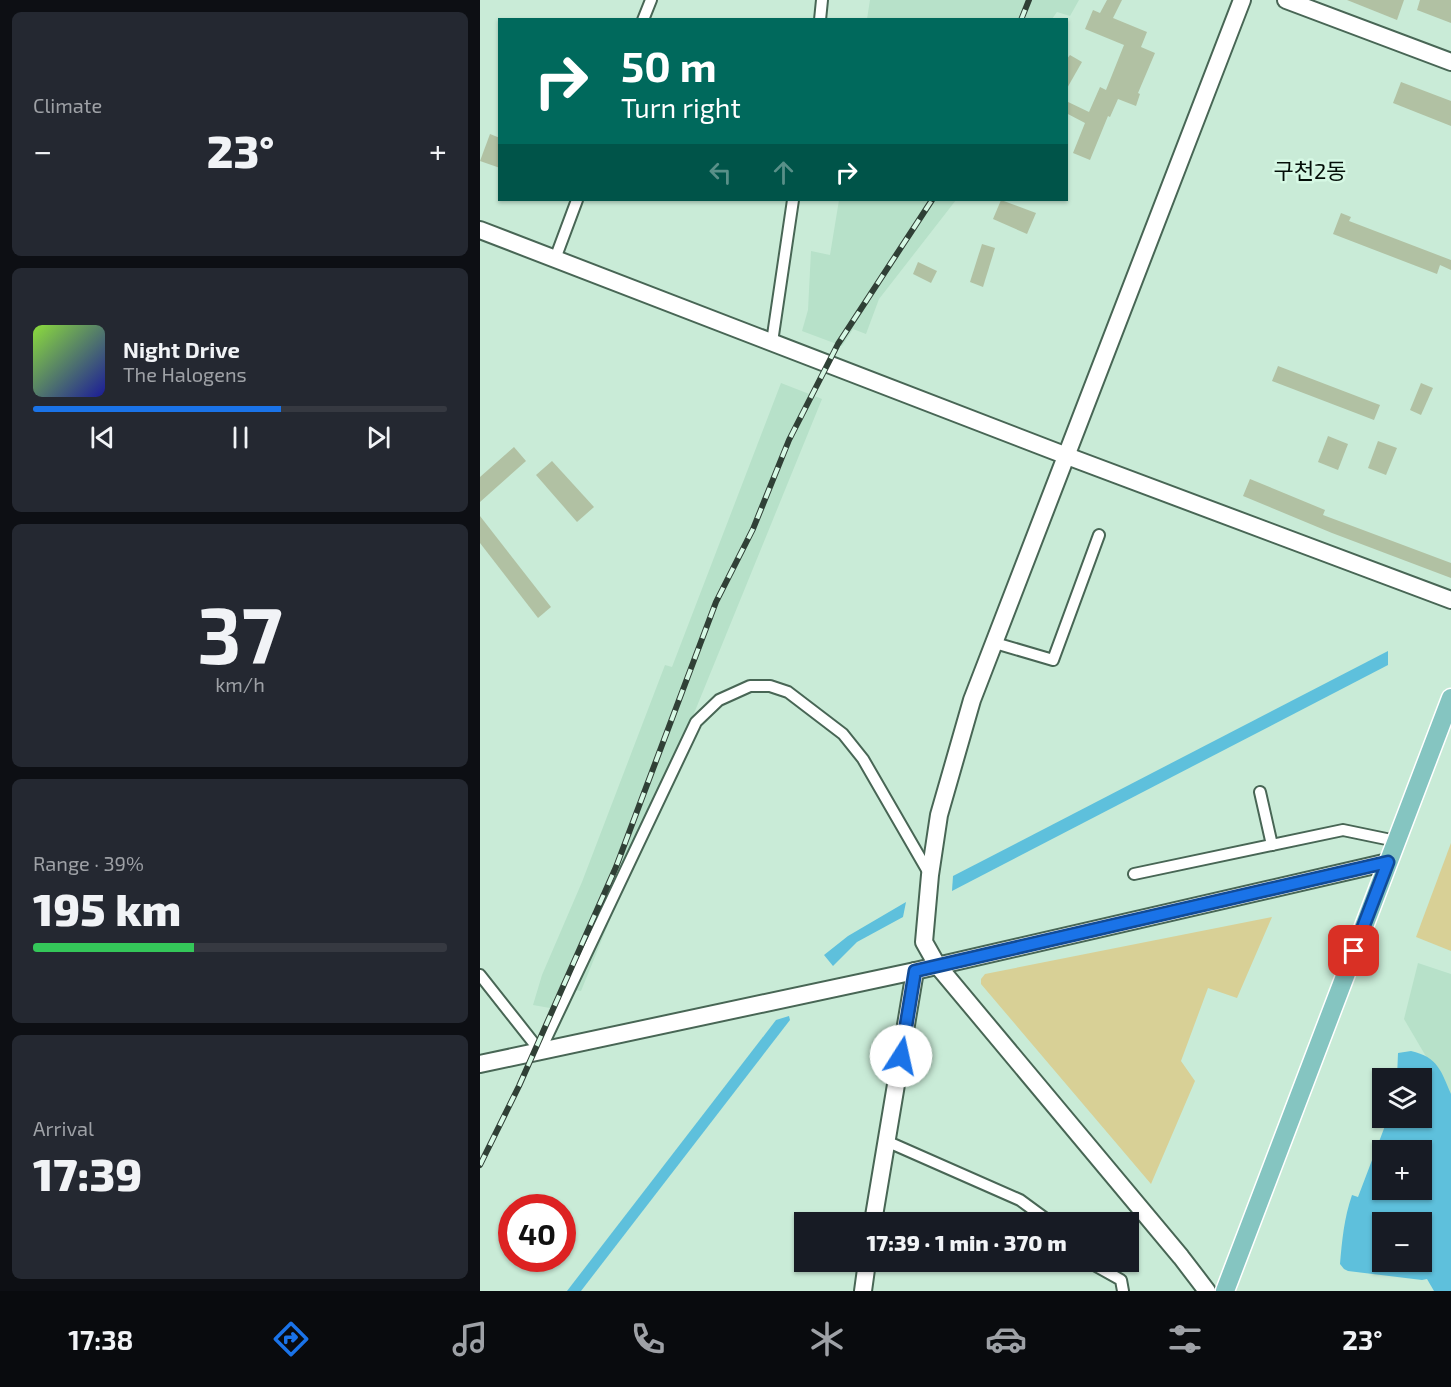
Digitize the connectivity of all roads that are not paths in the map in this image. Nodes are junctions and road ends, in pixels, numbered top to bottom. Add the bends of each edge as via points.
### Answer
1 (651, 0) edge
2 (822, 0) edge
3 (1242, 0) edge
4 (1286, 0) edge
5 (645, 18) edge
6 (820, 18) edge
7 (1451, 62) edge
8 (577, 201) edge
9 (793, 201) edge
10 (480, 230) edge
11 (555, 259) junction
12 (772, 342) junction
13 (1067, 456) junction
14 (1099, 535) dead end
15 (1451, 600) edge
16 (995, 643) junction
17 (1451, 698) edge
18 (1260, 792) dead end
19 (1396, 841) junction
20 (1272, 845) junction
21 (1388, 862) junction
22 (1134, 874) dead end
23 (930, 875) junction
24 (937, 965) junction
25 (915, 971) junction
26 (480, 975) edge
27 (540, 1051) junction
28 (480, 1064) edge
29 (886, 1141) junction
30 (875, 1212) edge
31 (1036, 1212) edge
32 (866, 1272) edge
33 (1106, 1272) edge
34 (863, 1291) edge
35 (1123, 1291) edge
36 (1207, 1291) edge
37 (1225, 1291) edge

1 - 5 street
2 - 6 street
3 - 13 main road
4 - 7 main road
8 - 11 street
9 - 12 street
10 - 11 main road
11 - 12 main road
12 - 13 main road
13 - 15 main road
13 - 16 main road
14 - 16 street via 1053,660
16 - 23 main road via 972,700 939,815
17 - 19 main road
18 - 20 street
19 - 20 street via 1343,830
19 - 21 main road
20 - 22 street
21 - 24 main road
21 - 37 main road
23 - 24 main road via 924,942
23 - 27 street via 863,759 843,734 788,692 770,686 750,686 719,700 696,722
24 - 25 main road
24 - 36 main road
25 - 27 main road
25 - 29 main road
26 - 27 street
27 - 28 main road
29 - 30 main road
29 - 31 street via 1020,1200
32 - 34 main road
33 - 35 street via 1121,1281

